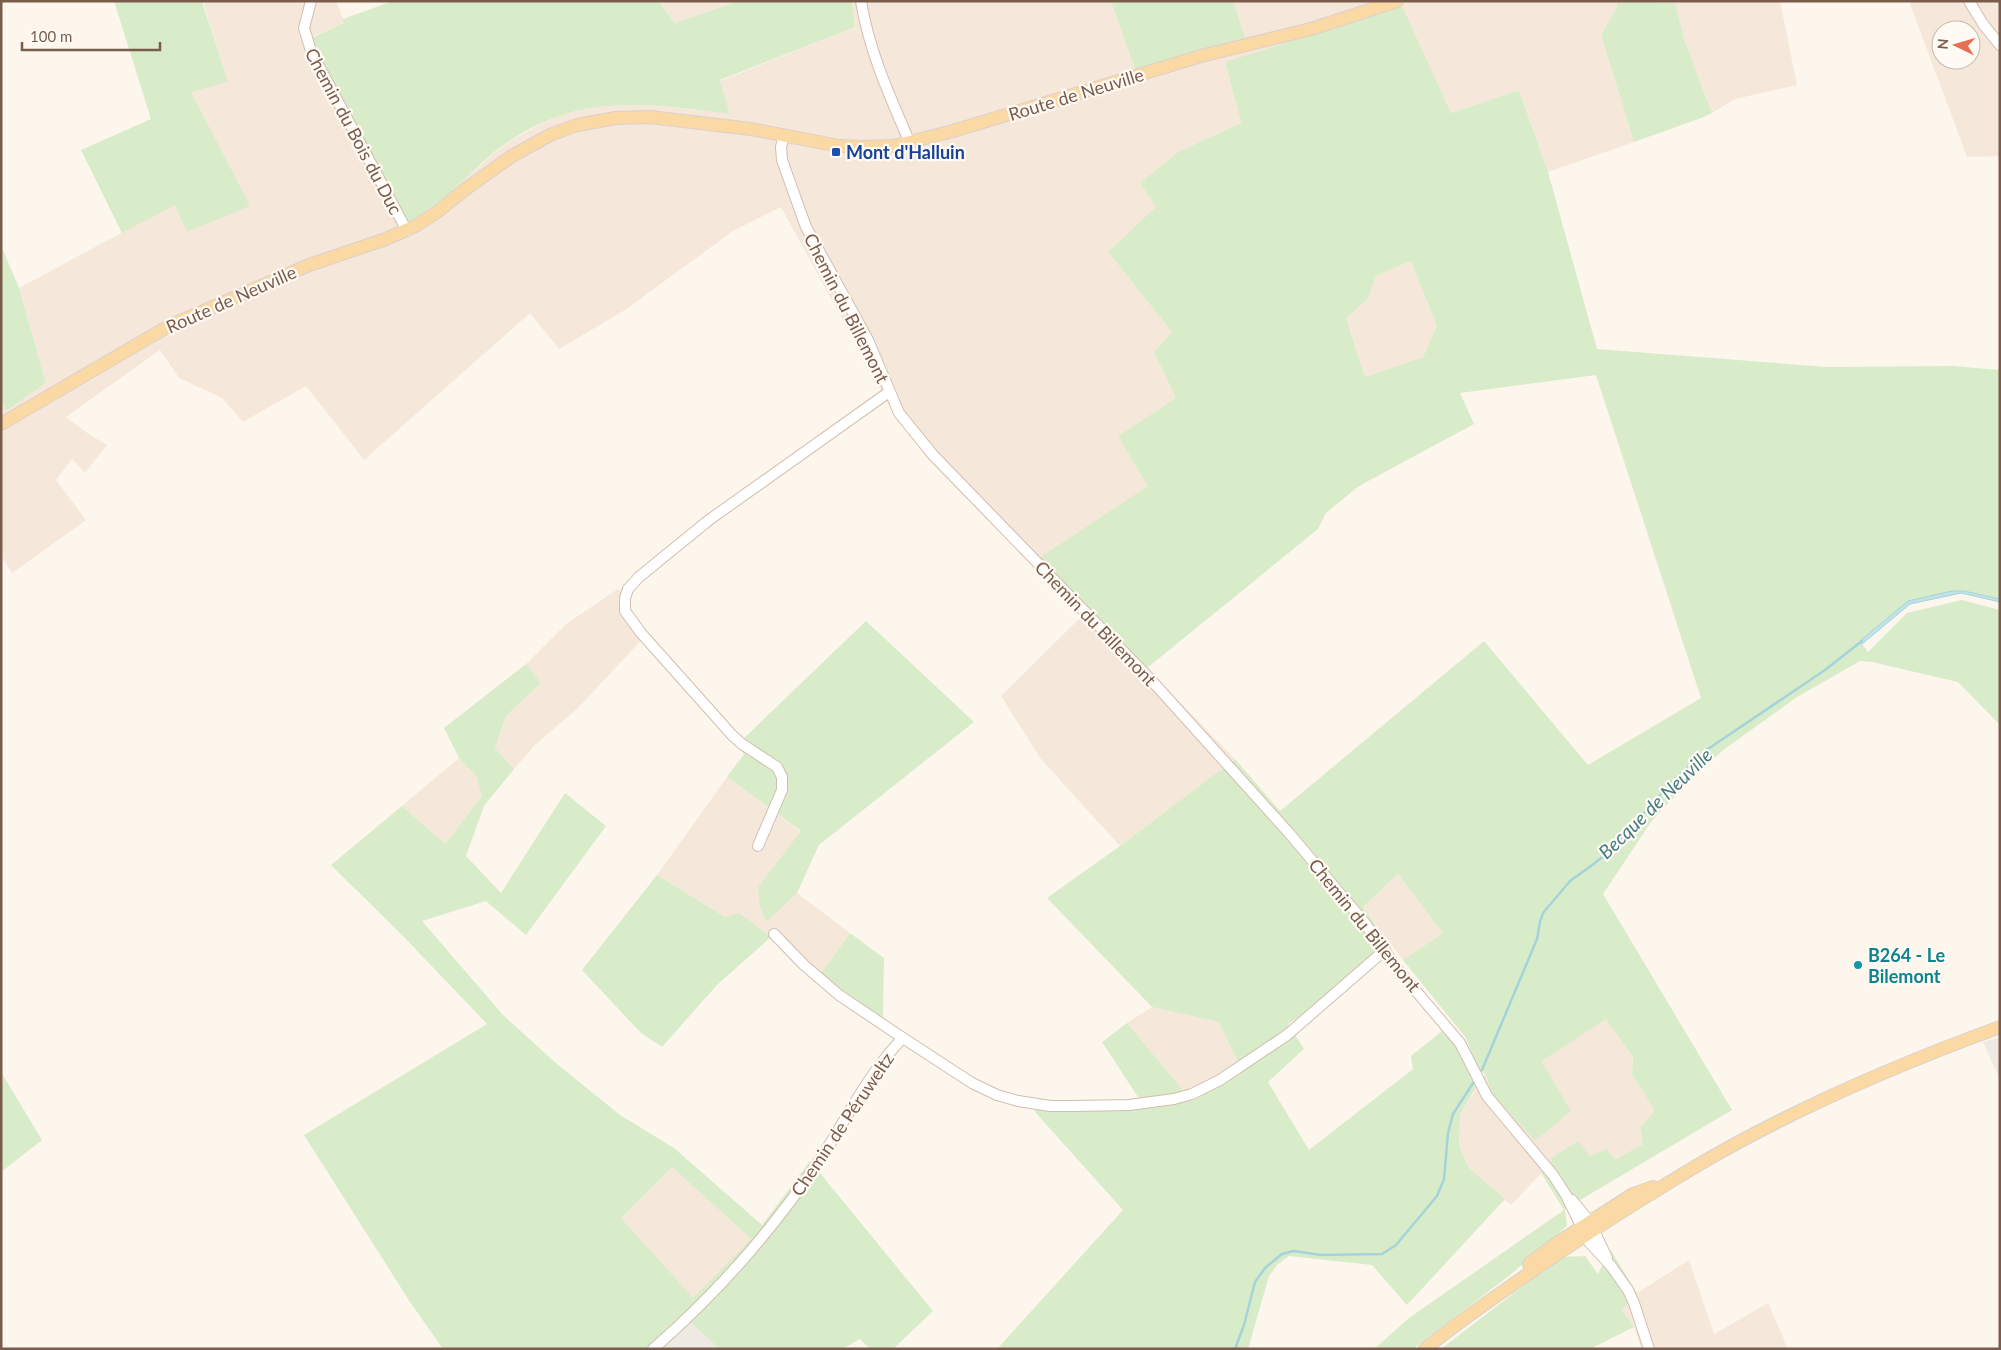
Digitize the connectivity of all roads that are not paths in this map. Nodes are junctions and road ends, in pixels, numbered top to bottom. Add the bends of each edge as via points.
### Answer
1 (311, 1) edge
2 (861, 1) edge
3 (1398, 1) edge
4 (1969, 1) edge
5 (2000, 45) edge
6 (784, 135) junction
7 (910, 143) junction
8 (407, 231) junction
9 (890, 392) junction
10 (1, 424) edge
11 (758, 846) dead end
12 (774, 934) dead end
13 (1385, 950) junction
14 (2000, 1027) edge
15 (903, 1038) junction
16 (1588, 1228) junction
17 (653, 1349) edge
18 (1425, 1349) edge
19 (1649, 1349) edge

1 - 8 street, Chemin du Bois du Duc via 304,28 311,51
2 - 7 street via 874,55
3 - 7 main road, Route de Neuville via 1312,29 1187,60
4 - 5 street
6 - 7 main road, Route de Neuville via 851,147
6 - 8 main road, Route de Neuville via 719,119 660,110 591,114 548,128 522,142 499,157 437,212
6 - 9 street, Chemin du Billemont via 782,160 802,218 864,332
8 - 10 main road, Route de Neuville via 309,265 167,327
9 - 11 street via 709,520 639,577 625,598 624,611 654,649 737,740 780,771 782,790
9 - 13 street, Chemin du Billemont via 903,419 924,445 1154,682 1338,889
12 - 15 street via 839,995
13 - 15 street, Chemin de Péruweltz via 1287,1035 1220,1080 1200,1091 1174,1099 1134,1105 1073,1106 1018,1101 972,1083
13 - 16 street, Chemin du Billemont via 1454,1035 1487,1096 1535,1151
14 - 16 main road via 1840,1093 1769,1127
15 - 17 street, Chemin de Péruweltz via 886,1056 785,1207 713,1294
16 - 18 main road
16 - 19 street, Chemin du Billemont via 1593,1247 1611,1266 1634,1302

